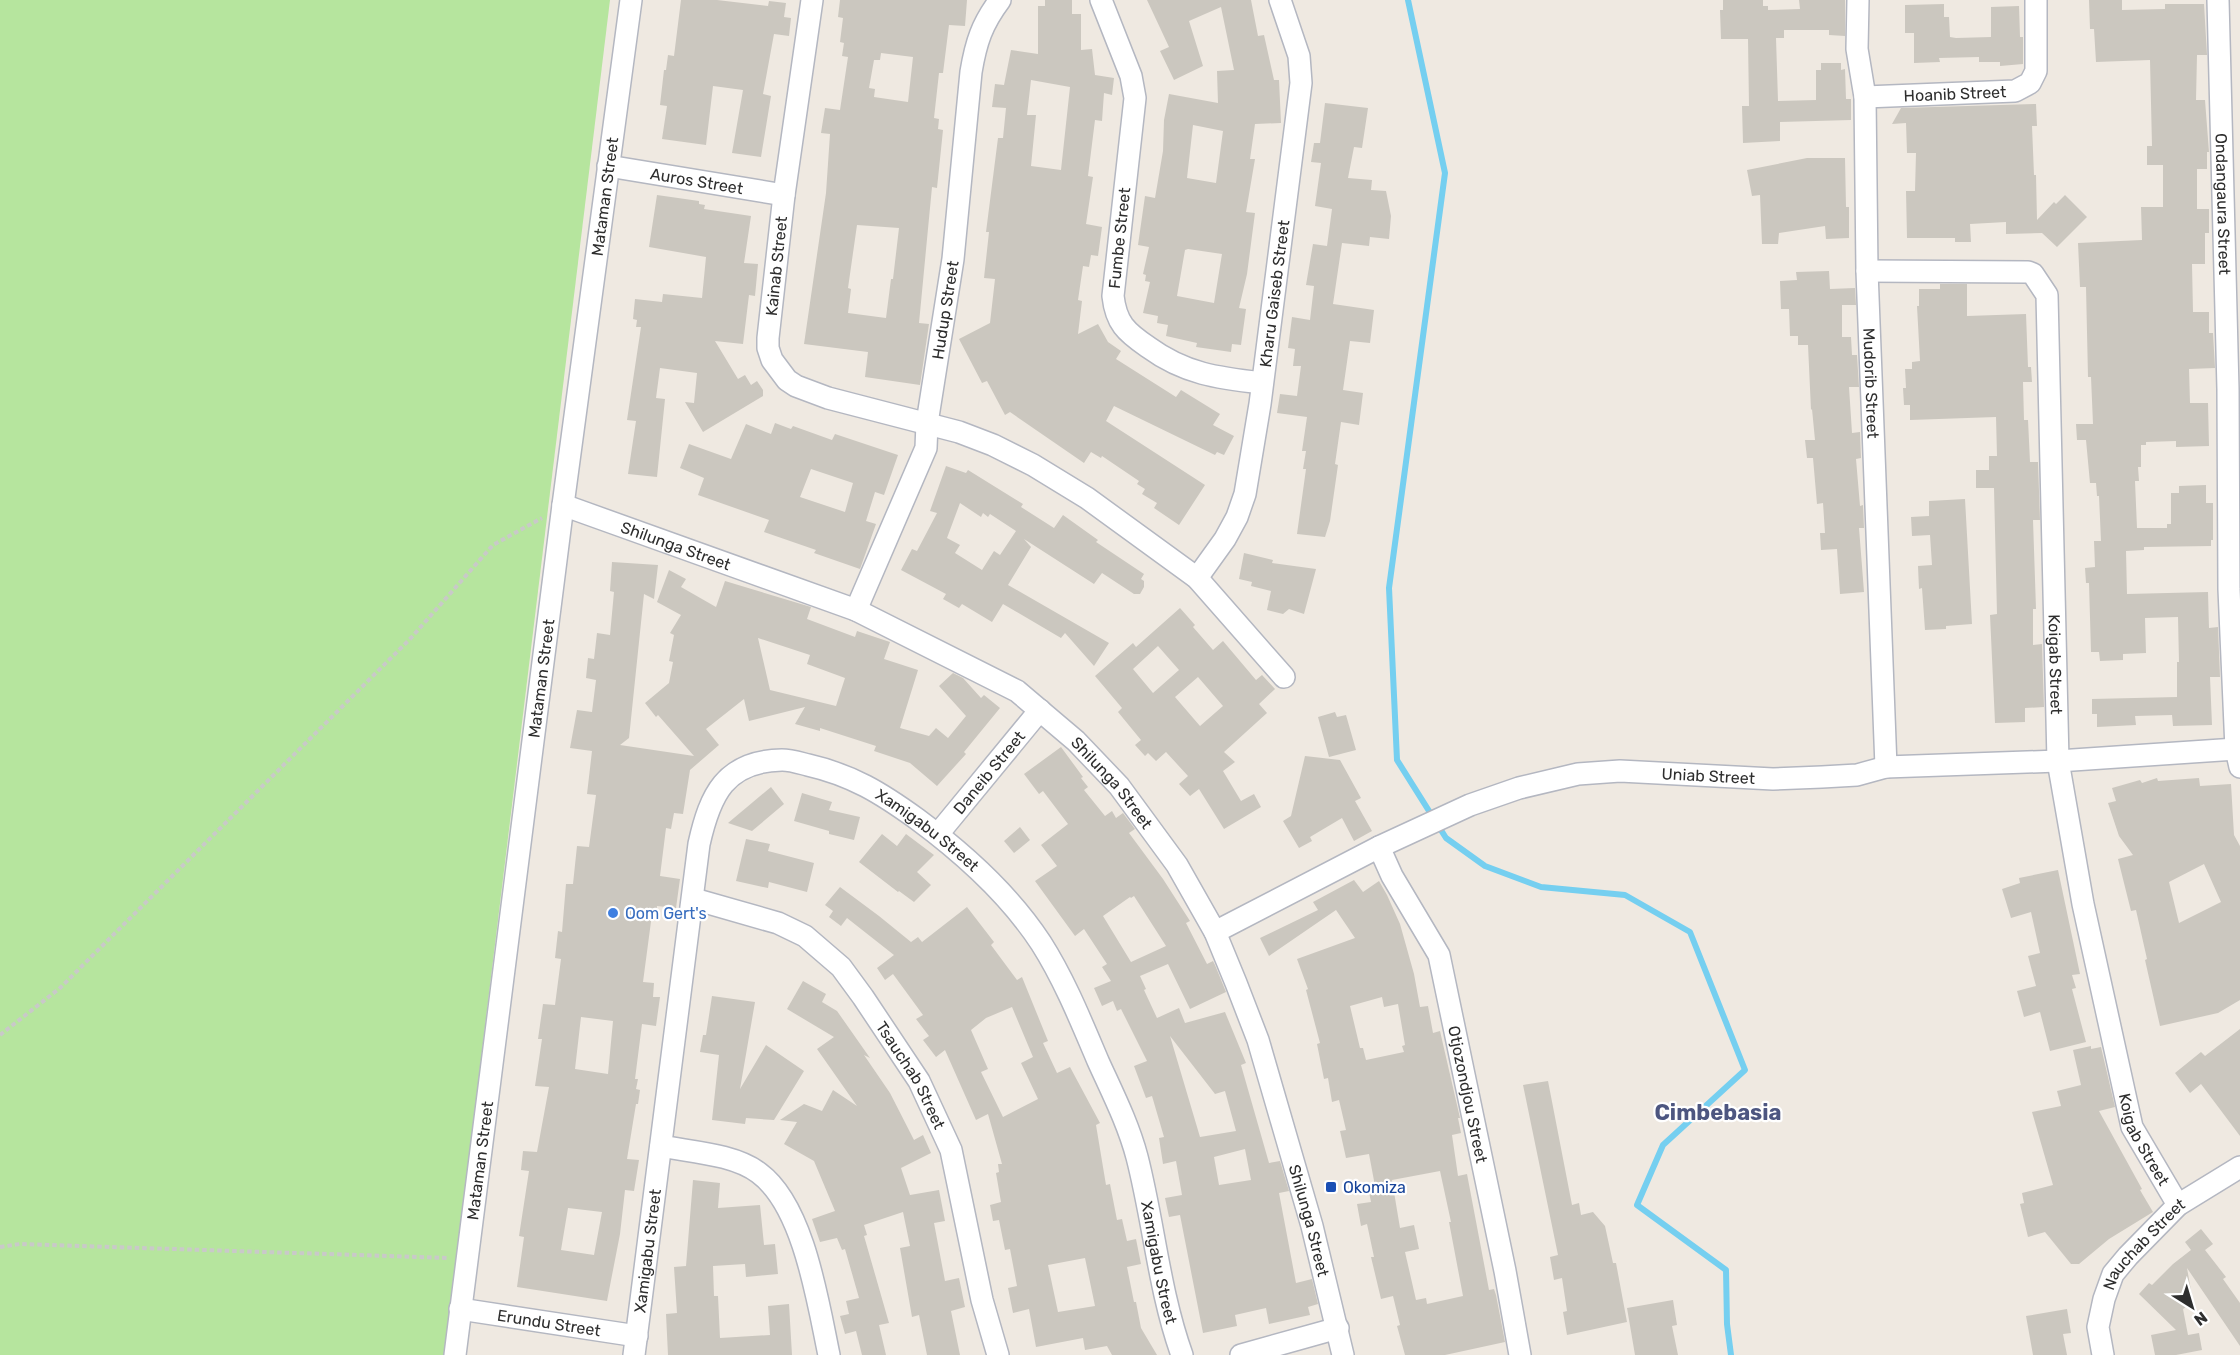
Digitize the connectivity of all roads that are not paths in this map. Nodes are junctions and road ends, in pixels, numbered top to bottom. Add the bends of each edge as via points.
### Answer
1 (631, 0) edge
2 (812, 0) edge
3 (1000, 0) edge
4 (1101, 0) edge
5 (1280, 0) edge
6 (1858, 0) edge
7 (2036, 0) edge
8 (2218, 0) edge
9 (1865, 97) junction
10 (608, 166) junction
11 (784, 195) junction
12 (1867, 272) junction
13 (1262, 383) junction
14 (927, 423) junction
15 (563, 505) junction
16 (1197, 578) junction
17 (856, 610) junction
18 (1284, 677) dead end
19 (1040, 710) junction
20 (2238, 758) edge
21 (2058, 761) junction
22 (1886, 767) junction
23 (938, 834) junction
24 (1379, 847) junction
25 (694, 899) junction
26 (1215, 932) junction
27 (661, 1146) junction
28 (2240, 1167) edge
29 (2178, 1205) junction
30 (460, 1310) junction
31 (1338, 1328) junction
32 (636, 1346) edge
33 (455, 1355) edge
34 (829, 1355) edge
35 (998, 1355) edge
36 (1182, 1355) edge
37 (1241, 1355) edge
38 (1343, 1355) edge
39 (1520, 1355) edge
40 (2103, 1355) edge

1 - 10 street, Mataman Street
2 - 11 street, Kainab Street
3 - 14 street, Hudup Street via 975,45 952,259
4 - 13 street, Fumbe Street via 1136,98 1113,296 1116,315 1134,338 1170,363 1202,374
5 - 13 street, Kharu Gaiseb Street via 1299,56 1301,83
6 - 9 street, Mudorib Street via 1857,49
7 - 9 street, Hoanib Street via 2036,71 2030,83 2015,91
8 - 20 street, Ondangaura Street via 2229,589
9 - 12 street, Mudorib Street
10 - 11 street, Auros Street
10 - 15 street, Mataman Street
11 - 14 street, Kainab Street via 768,338 772,360 796,386
12 - 21 street, Koigab Street via 2028,272 2047,295
12 - 22 street, Mudorib Street
13 - 16 street, Kharu Gaiseb Street via 1243,502 1225,539
14 - 16 street, Kainab Street via 993,445 1033,465 1087,498
14 - 17 street, Hudup Street via 923,459
15 - 17 street, Shilunga Street
15 - 30 street, Mataman Street
16 - 18 street, Kainab Street
17 - 19 street, Shilunga Street via 1017,691
19 - 23 street, Daneib Street
19 - 26 street, Shilunga Street via 1076,741 1140,812 1177,865
20 - 21 street, Uniab Street
21 - 22 street, Uniab Street
21 - 29 street, Koigab Street via 2083,904 2132,1127
22 - 24 street, Uniab Street via 1857,775 1773,779 1620,771 1578,774 1470,805
23 - 25 street, Xamigabu Street via 863,783 786,760 757,763 719,786 710,804 699,844
23 - 36 street, Xamigabu Street via 989,879 1029,926 1053,964 1089,1039 1137,1155 1165,1297
24 - 26 street, Uniab Street
24 - 39 street, Otjozondjou Street via 1439,955
25 - 27 street, Xamigabu Street
25 - 35 street, Tsauchab Street via 778,923 805,936 841,968 863,997 919,1082 951,1150 982,1300
26 - 31 street, Shilunga Street via 1258,1040
27 - 32 street, Xamigabu Street
27 - 34 street via 740,1163 759,1173 776,1192 810,1263
28 - 29 street, Nauchab Street
29 - 40 street, Nauchab Street via 2113,1274 2098,1327
30 - 32 street, Erundu Street
30 - 33 street, Mataman Street
31 - 37 street
31 - 38 street, Shilunga Street

